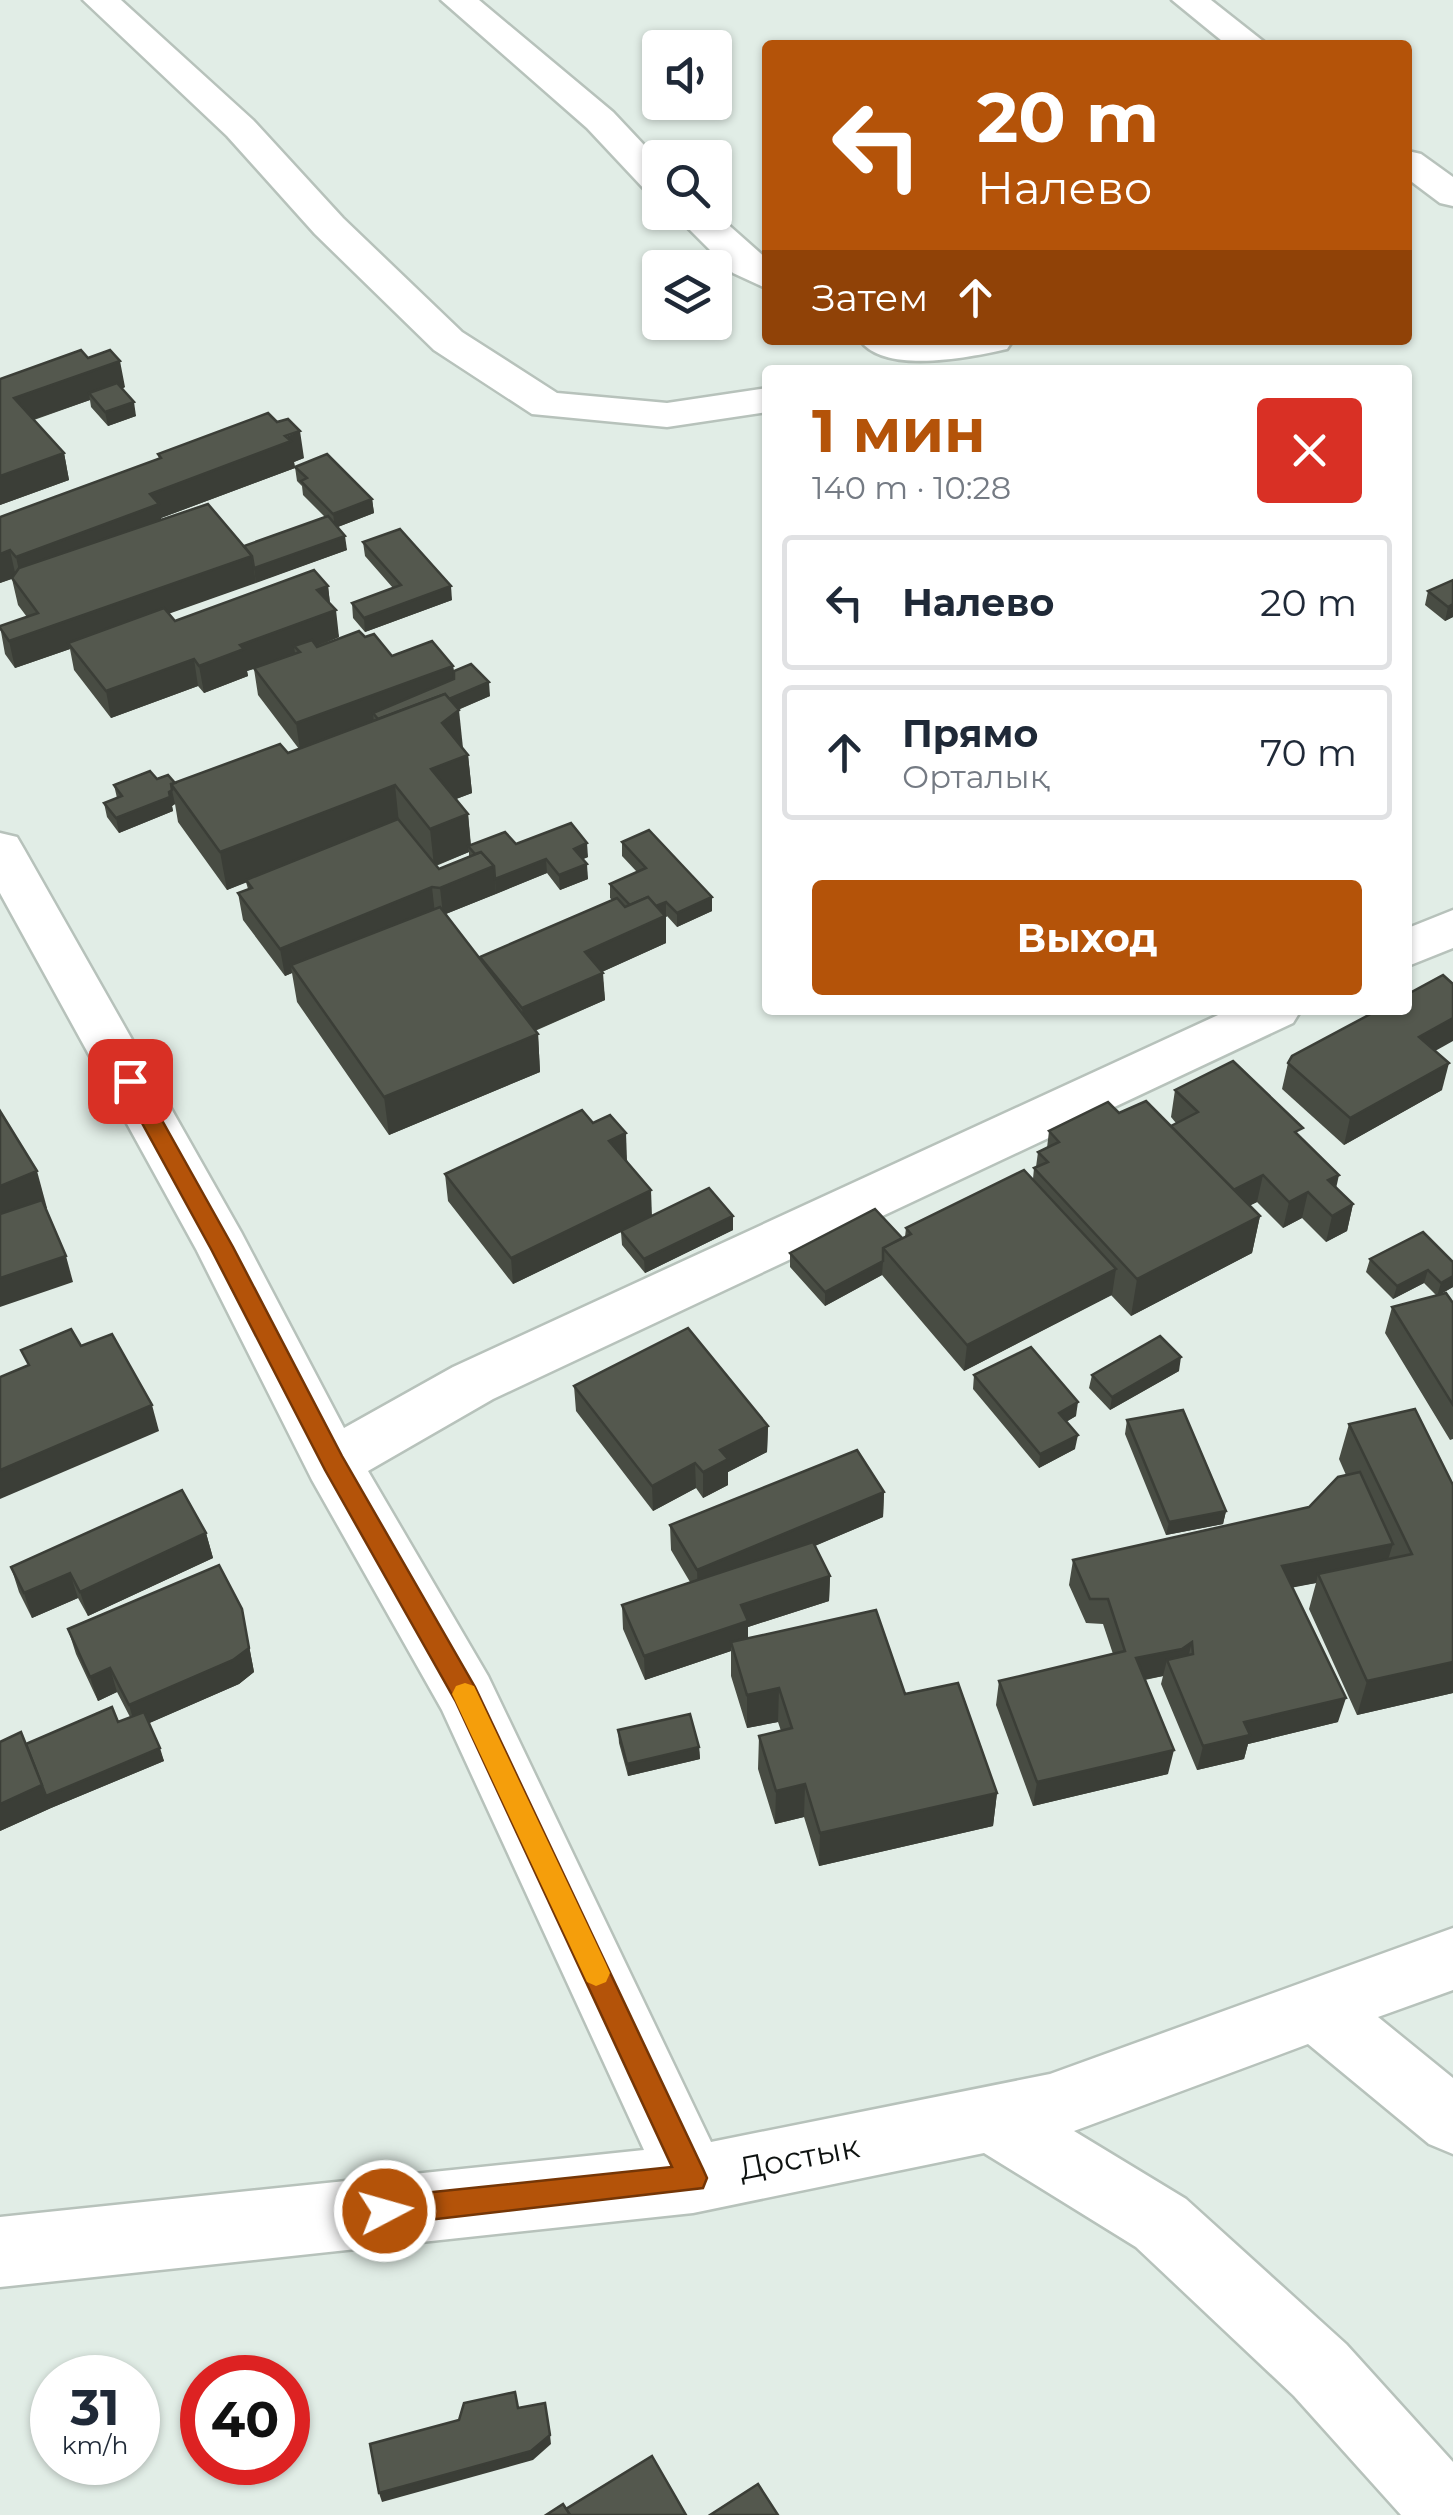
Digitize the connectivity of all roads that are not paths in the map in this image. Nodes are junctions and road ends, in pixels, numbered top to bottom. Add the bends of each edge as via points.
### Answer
1 (100, 0) edge
2 (458, 0) edge
3 (1189, 0) edge
4 (1243, 40) edge
5 (642, 165) edge
6 (1412, 166) edge
7 (1439, 191) edge
8 (710, 230) edge
9 (762, 274) edge
10 (973, 345) edge
11 (911, 365) edge
12 (762, 401) edge
13 (0, 849) edge
14 (1453, 928) edge
15 (1412, 946) edge
16 (1264, 1015) edge
17 (334, 1463) junction
18 (1453, 1959) edge
19 (1317, 2009) junction
20 (992, 2118) junction
21 (1453, 2121) edge
22 (693, 2178) junction
23 (0, 2252) edge
24 (1433, 2499) edge

1 - 12 street via 190,80 448,341 547,405 667,415
2 - 5 street via 600,120
3 - 4 street
6 - 7 street
8 - 9 street
10 - 11 street
13 - 17 street
14 - 15 street
16 - 17 street via 473,1383
17 - 22 street via 466,1695
18 - 19 street, Достык
19 - 20 street, Достык via 1050,2106
19 - 21 street
20 - 22 street, Достык
20 - 24 street via 1161,2223 1320,2370
22 - 23 street, Достык

